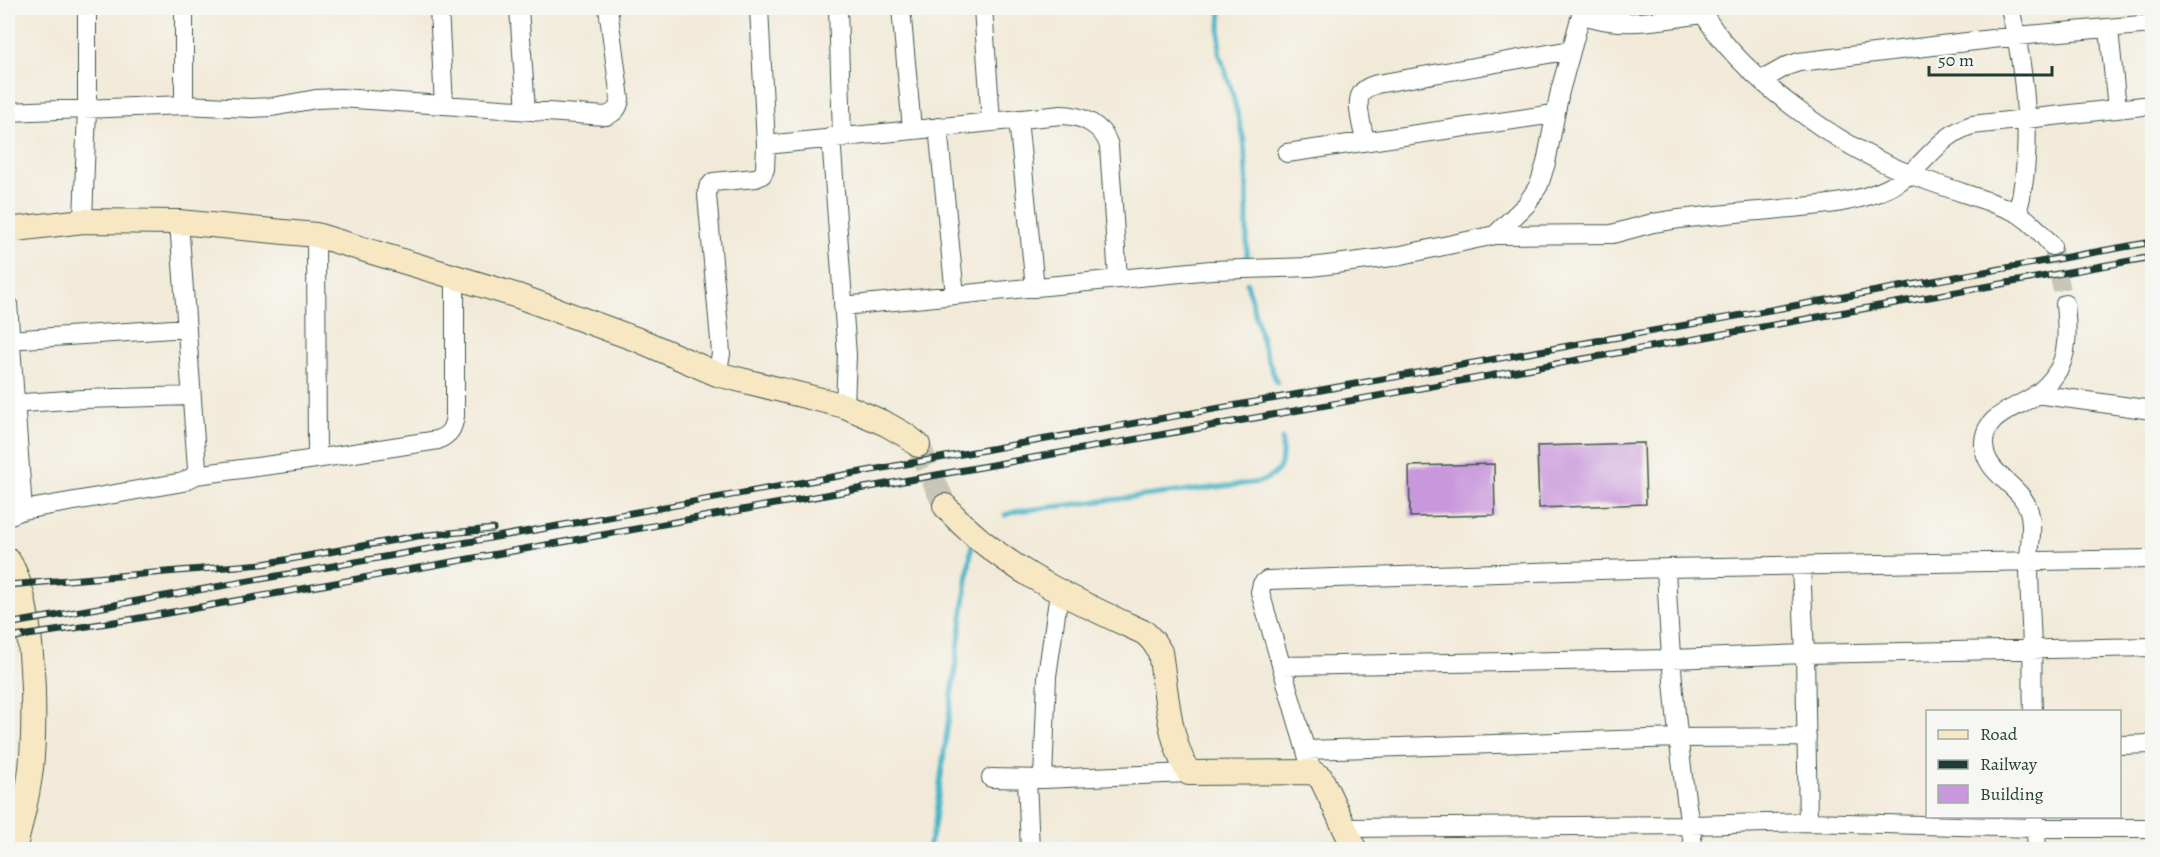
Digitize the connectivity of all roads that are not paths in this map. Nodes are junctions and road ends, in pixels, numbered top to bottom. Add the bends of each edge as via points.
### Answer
1 (87, 8) edge
2 (184, 8) edge
3 (439, 8) edge
4 (519, 8) edge
5 (608, 8) edge
6 (759, 8) edge
7 (838, 8) edge
8 (901, 8) edge
9 (983, 8) edge
10 (2010, 8) edge
11 (1581, 11) edge
12 (1701, 11) edge
13 (2152, 24) edge
14 (2109, 30) junction
15 (2017, 36) junction
16 (1571, 50) junction
17 (1762, 80) junction
18 (184, 105) junction
19 (444, 105) junction
20 (2152, 105) edge
21 (87, 109) junction
22 (2117, 109) junction
23 (526, 111) junction
24 (8, 112) edge
25 (1554, 114) junction
26 (1018, 119) junction
27 (2026, 120) junction
28 (991, 122) junction
29 (938, 127) junction
30 (912, 129) junction
31 (837, 137) junction
32 (1365, 141) junction
33 (766, 145) junction
34 (1287, 153) dead end
35 (1911, 175) junction
36 (2017, 213) junction
37 (83, 221) junction
38 (179, 222) junction
39 (8, 230) edge
40 (316, 235) junction
41 (1495, 235) junction
42 (2052, 246) tunnel mouth
43 (455, 277) junction
44 (1118, 279) junction
45 (1035, 288) junction
46 (955, 295) junction
47 (8, 304) edge
48 (2065, 304) tunnel mouth
49 (843, 306) junction
50 (187, 328) junction
51 (9, 340) edge
52 (717, 374) junction
53 (2037, 394) junction
54 (192, 396) junction
55 (12, 404) edge
56 (845, 406) junction
57 (2152, 410) edge
58 (918, 445) tunnel mouth
59 (317, 459) junction
60 (196, 475) junction
61 (945, 506) tunnel mouth
62 (15, 513) edge
63 (2152, 559) edge
64 (8, 560) edge
65 (2029, 562) junction
66 (1801, 566) junction
67 (1666, 568) junction
68 (1059, 593) junction
69 (2152, 647) edge
70 (2032, 650) junction
71 (1805, 654) junction
72 (1671, 659) junction
73 (1283, 666) junction
74 (2033, 710) edge
75 (1807, 737) junction
76 (1679, 738) junction
77 (2152, 744) edge
78 (2121, 745) edge
79 (1309, 761) junction
80 (1189, 773) junction
81 (991, 778) dead end
82 (1035, 779) junction
83 (1808, 822) junction
84 (2035, 822) edge
85 (1690, 825) junction
86 (2152, 828) edge
87 (1351, 839) edge
88 (14, 849) edge
89 (1030, 849) edge
90 (1694, 849) edge
91 (2037, 849) edge

1 - 21 street
2 - 18 street
3 - 19 street
4 - 23 street
5 - 23 street via 619,106 606,116
6 - 33 street
7 - 31 street
8 - 30 street
9 - 28 street
10 - 15 street
11 - 12 street via 1609,21 1656,21
11 - 16 street
12 - 17 street via 1721,40
13 - 14 street
14 - 15 street
14 - 22 street
15 - 17 street via 1799,62
15 - 27 street
16 - 25 street
16 - 32 street via 1366,88 1359,103
17 - 35 street via 1838,137
18 - 19 street via 251,108 340,98
18 - 21 street
19 - 23 street
20 - 22 street
21 - 24 street
21 - 37 street
22 - 27 street
25 - 32 street
25 - 41 street via 1539,185 1526,205
26 - 28 street
26 - 44 street via 1070,115 1082,118 1107,137
26 - 45 street
27 - 35 street via 1957,130 1943,139
27 - 36 street via 2024,190
28 - 29 street
29 - 30 street
29 - 46 street
30 - 31 street
31 - 33 street
31 - 49 street
32 - 34 street
33 - 52 street via 762,176 719,180 708,188 721,354
35 - 36 street
35 - 41 street via 1890,188 1836,202 1679,219 1612,234
36 - 42 street
37 - 38 street
37 - 39 street
38 - 40 street
38 - 50 street
40 - 43 street
40 - 59 street
41 - 44 street via 1392,257 1311,267 1211,270
43 - 52 street via 641,341
43 - 59 street via 455,416 448,435 438,440
44 - 45 street
45 - 46 street
46 - 49 street
47 - 51 street
48 - 53 street via 2064,353 2056,374
49 - 56 street via 847,355
50 - 51 street
50 - 54 street
51 - 55 street
52 - 56 street
53 - 57 street
53 - 65 street via 1995,417 1984,445 1989,462 2025,500 2031,525
54 - 55 street
54 - 60 street
55 - 62 street
56 - 58 street via 886,424
59 - 60 street
60 - 62 street via 183,482
61 - 68 street via 989,547
63 - 65 street
64 - 88 street via 15,570 25,608 32,664 31,768
65 - 66 street
65 - 70 street
66 - 67 street
66 - 71 street
67 - 72 street
67 - 73 street via 1267,580 1260,592
68 - 80 street via 1145,633 1153,641 1160,652 1176,747
68 - 82 street
69 - 70 street
70 - 71 street
70 - 74 street
71 - 72 street
71 - 75 street
72 - 73 street
72 - 76 street
73 - 79 street
75 - 76 street
75 - 83 street
76 - 79 street
76 - 85 street
77 - 78 street
79 - 80 street
79 - 87 street
80 - 82 street
81 - 82 street
82 - 89 street
83 - 84 street
83 - 85 street
84 - 86 street
84 - 91 street
85 - 87 street
85 - 90 street

